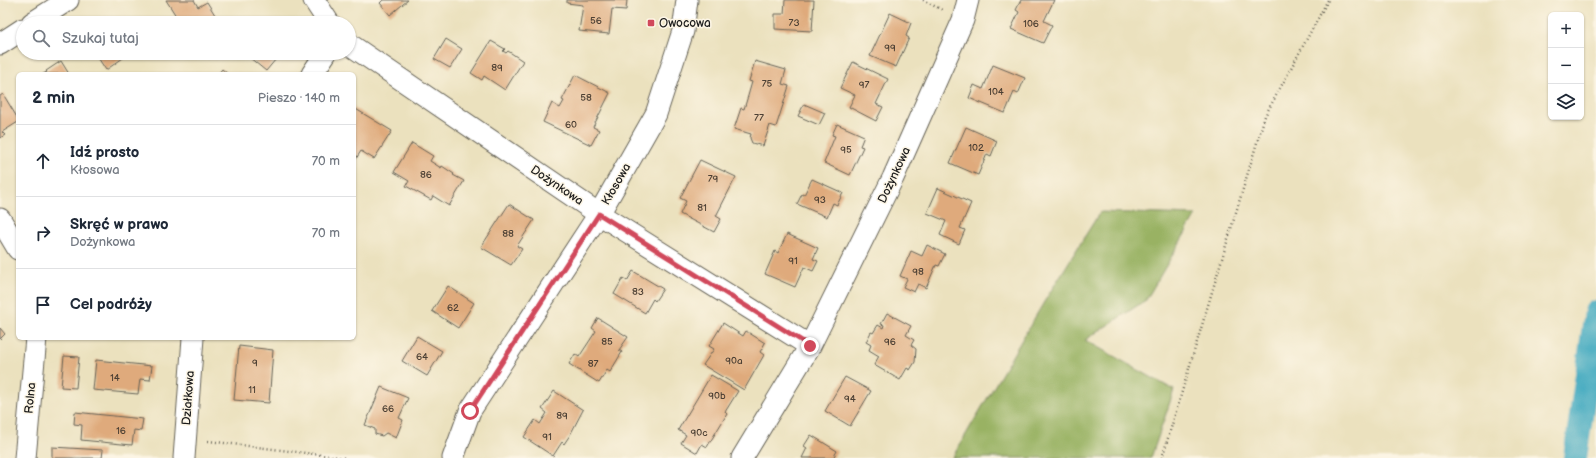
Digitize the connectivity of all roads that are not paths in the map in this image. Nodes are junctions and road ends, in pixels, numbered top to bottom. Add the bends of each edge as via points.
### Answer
1 (68, 0) edge
2 (314, 0) edge
3 (687, 0) edge
4 (968, 0) edge
5 (43, 16) edge
6 (324, 16) edge
7 (16, 34) edge
8 (0, 44) edge
9 (356, 49) edge
10 (321, 60) edge
11 (313, 72) edge
12 (599, 214) junction
13 (0, 218) edge
14 (16, 246) edge
15 (36, 340) edge
16 (193, 340) edge
17 (810, 346) junction
18 (185, 448) edge
19 (25, 458) edge
20 (453, 458) edge
21 (742, 458) edge

1 - 5 street
2 - 6 street
3 - 12 street, Kłosowa via 683,31 656,114
4 - 17 street, Dożynkowa via 962,20 893,178
7 - 8 street
9 - 12 street, Dożynkowa
10 - 11 street
12 - 17 street, Dożynkowa
12 - 20 street, Kłosowa via 470,411
13 - 14 street
15 - 19 street, Rolna
16 - 18 street, Działkowa
17 - 21 street, Dożynkowa

